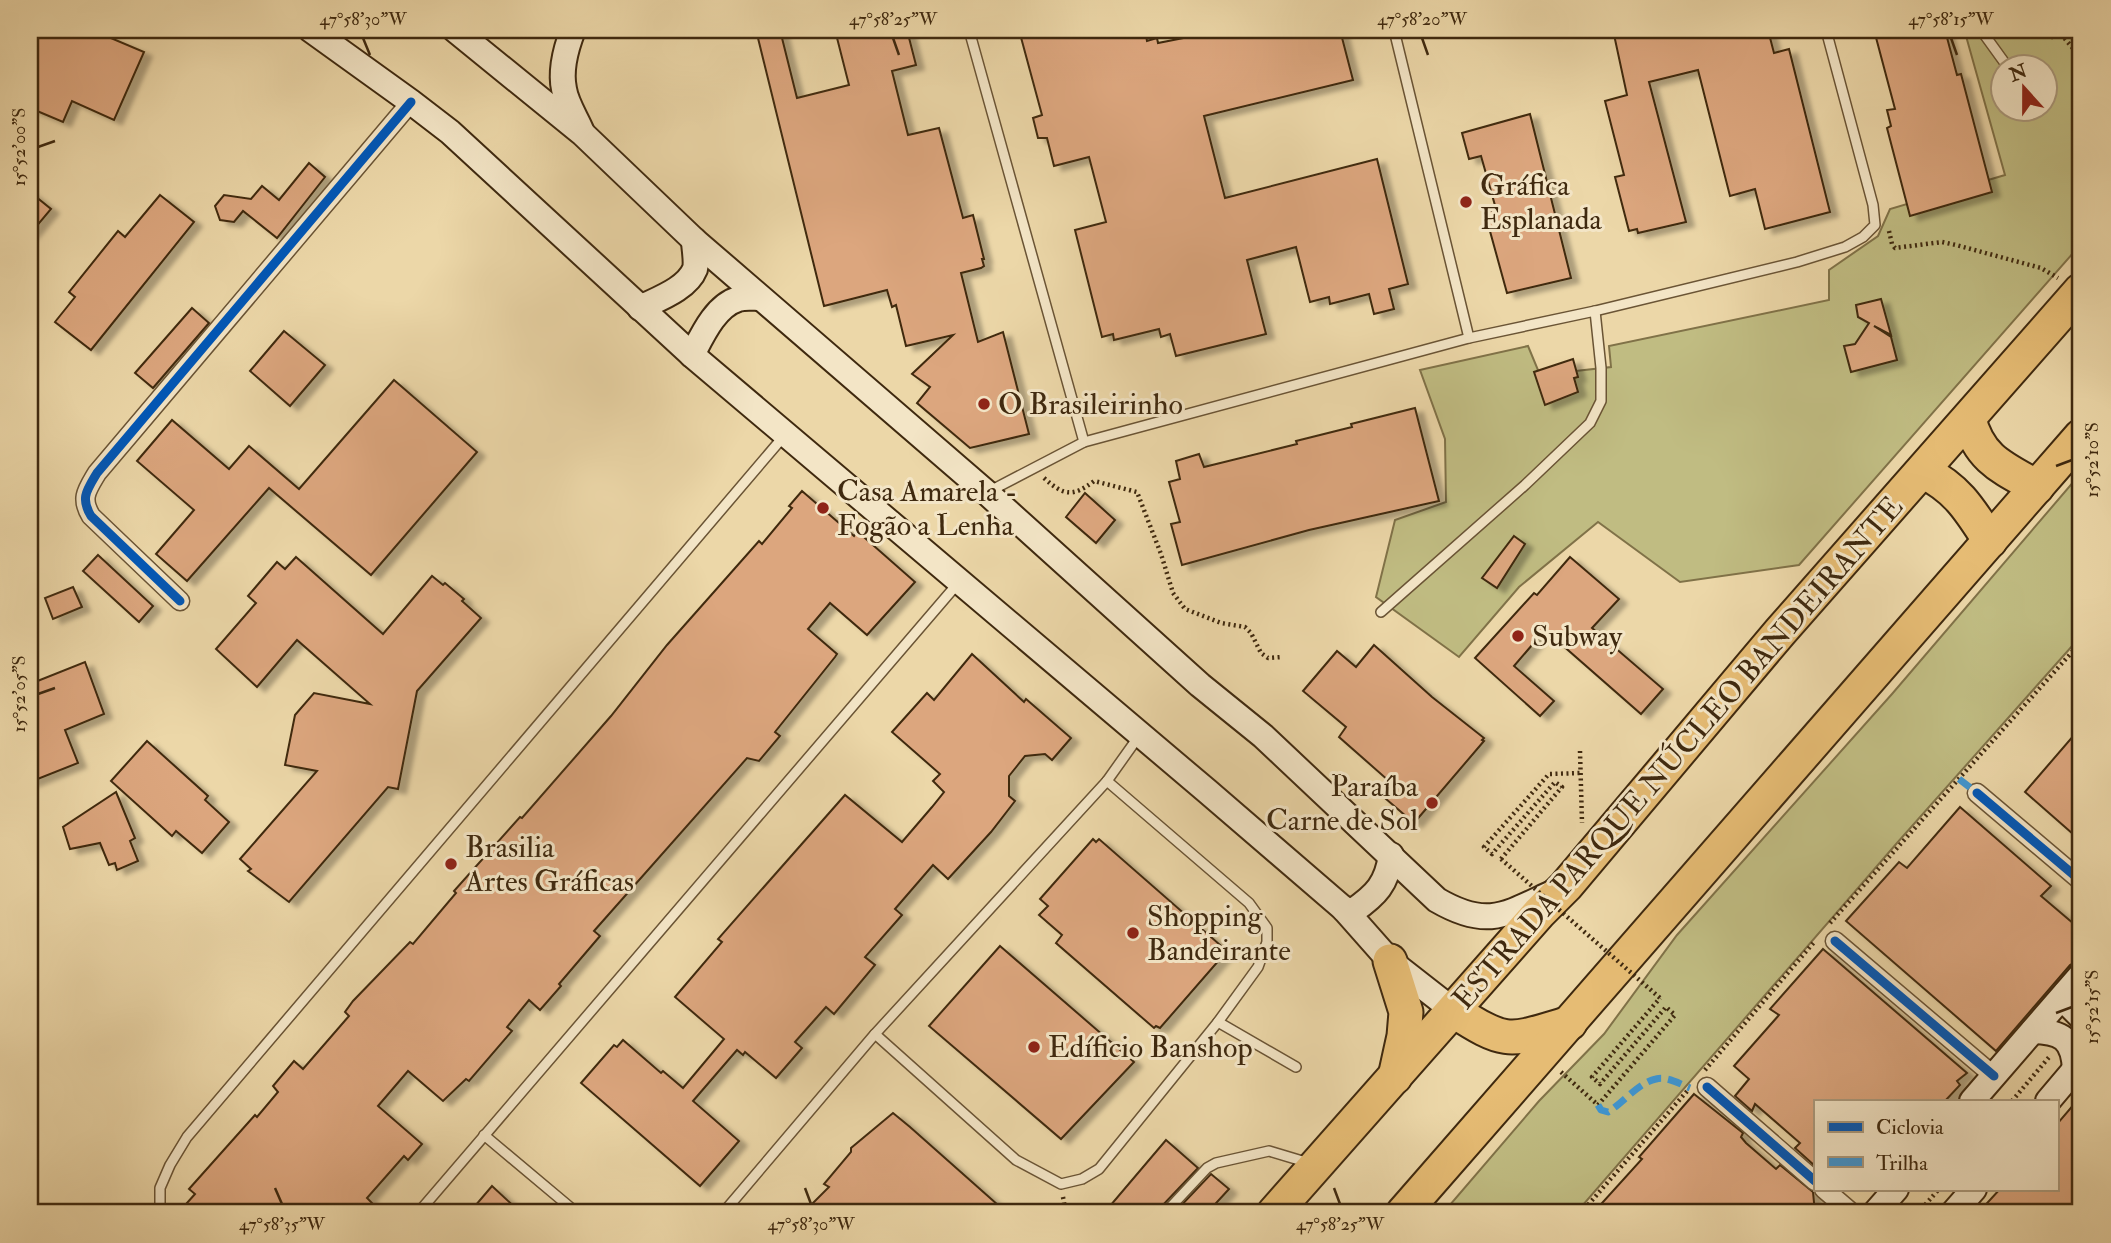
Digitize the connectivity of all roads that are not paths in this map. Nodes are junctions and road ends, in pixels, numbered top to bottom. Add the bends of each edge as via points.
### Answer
1 (311, 30) edge
2 (455, 30) edge
3 (573, 30) edge
4 (969, 30) edge
5 (1394, 30) edge
6 (1826, 30) edge
7 (1981, 30) edge
8 (1997, 52) edge
9 (411, 102) junction
10 (583, 134) junction
11 (694, 240) junction
12 (2071, 285) edge
13 (760, 298) junction
14 (640, 308) junction
15 (1595, 311) junction
16 (1469, 338) junction
17 (692, 355) junction
18 (1969, 419) junction
19 (785, 434) junction
20 (2081, 436) edge
21 (1084, 442) junction
22 (1924, 472) junction
23 (2037, 487) junction
24 (986, 493) junction
25 (1990, 541) junction
26 (961, 580) junction
27 (180, 601) dead end
28 (1381, 612) dead end
29 (1140, 734) junction
30 (1107, 781) junction
31 (1977, 793) dead end
32 (1391, 855) junction
33 (2081, 881) edge
34 (1549, 885) junction
35 (1344, 909) junction
36 (1835, 941) dead end
37 (1390, 961) junction
38 (2073, 984) edge
39 (1454, 1011) junction
40 (2081, 1017) edge
41 (1218, 1022) junction
42 (1570, 1023) junction
43 (876, 1034) junction
44 (2026, 1039) junction
45 (1296, 1068) dead end
46 (2076, 1071) edge
47 (1994, 1076) junction
48 (1394, 1079) junction
49 (1707, 1087) dead end
50 (1973, 1100) edge
51 (2049, 1100) edge
52 (484, 1135) junction
53 (1314, 1165) junction
54 (1814, 1180) edge
55 (1825, 1190) edge
56 (1895, 1190) edge
57 (1973, 1190) edge
58 (160, 1213) edge
59 (418, 1213) edge
60 (577, 1213) edge
61 (723, 1213) edge
62 (1165, 1213) edge
63 (1274, 1213) edge
64 (1403, 1213) edge
65 (1852, 1213) edge
66 (1875, 1213) edge
67 (1953, 1213) edge

1 - 9 main road
2 - 10 main road
3 - 10 main road via 563,68 564,90
4 - 21 lane
5 - 16 lane
6 - 15 lane via 1875,225 1863,237 1833,251
7 - 8 lane
9 - 14 main road via 450,132
9 - 27 street via 87,489 85,506 91,516
10 - 11 main road
11 - 13 main road
11 - 14 main road via 695,267 685,281
12 - 18 highway, ESTRADA PARQUE NÚCLEO BANDEIRANTE
13 - 17 main road via 736,299 721,311
13 - 24 main road
14 - 17 main road
15 - 16 lane
15 - 28 lane via 1601,401 1590,423
16 - 21 lane
17 - 19 main road
18 - 22 highway, ESTRADA PARQUE NÚCLEO BANDEIRANTE
18 - 23 highway via 1982,451 1995,464
19 - 26 main road
19 - 58 lane via 187,1137 160,1188
20 - 23 highway
21 - 24 lane
22 - 25 highway via 1955,491
22 - 34 highway, ESTRADA PARQUE NÚCLEO BANDEIRANTE
23 - 25 highway
24 - 32 main road
25 - 42 highway
26 - 29 main road
26 - 52 lane
29 - 30 lane
29 - 35 main road
30 - 41 lane via 1249,903 1267,928 1258,967
30 - 43 lane
31 - 33 street
32 - 34 main road via 1437,900 1458,912 1487,918 1508,914
32 - 35 main road via 1386,879 1378,890 1353,911
34 - 39 highway, ESTRADA PARQUE NÚCLEO BANDEIRANTE
35 - 37 main road
36 - 47 street
37 - 39 main road
37 - 48 highway via 1406,1012
38 - 40 main road via 2070,1006
38 - 44 main road
39 - 42 highway via 1501,1038 1519,1038
39 - 48 highway, ESTRADA PARQUE NÚCLEO BANDEIRANTE
41 - 43 lane via 1098,1169 1082,1180 1061,1184 1016,1160
41 - 45 lane
42 - 64 highway
43 - 61 lane
44 - 46 main road via 2054,1032 2072,1047
44 - 47 main road
46 - 51 main road
47 - 50 main road
48 - 53 highway, ESTRADA PARQUE NÚCLEO BANDEIRANTE
49 - 54 street
52 - 59 lane
52 - 60 lane
53 - 62 lane via 1269,1151 1216,1163
53 - 63 highway, ESTRADA PARQUE NÚCLEO BANDEIRANTE
55 - 65 street
56 - 66 main road
57 - 67 main road

